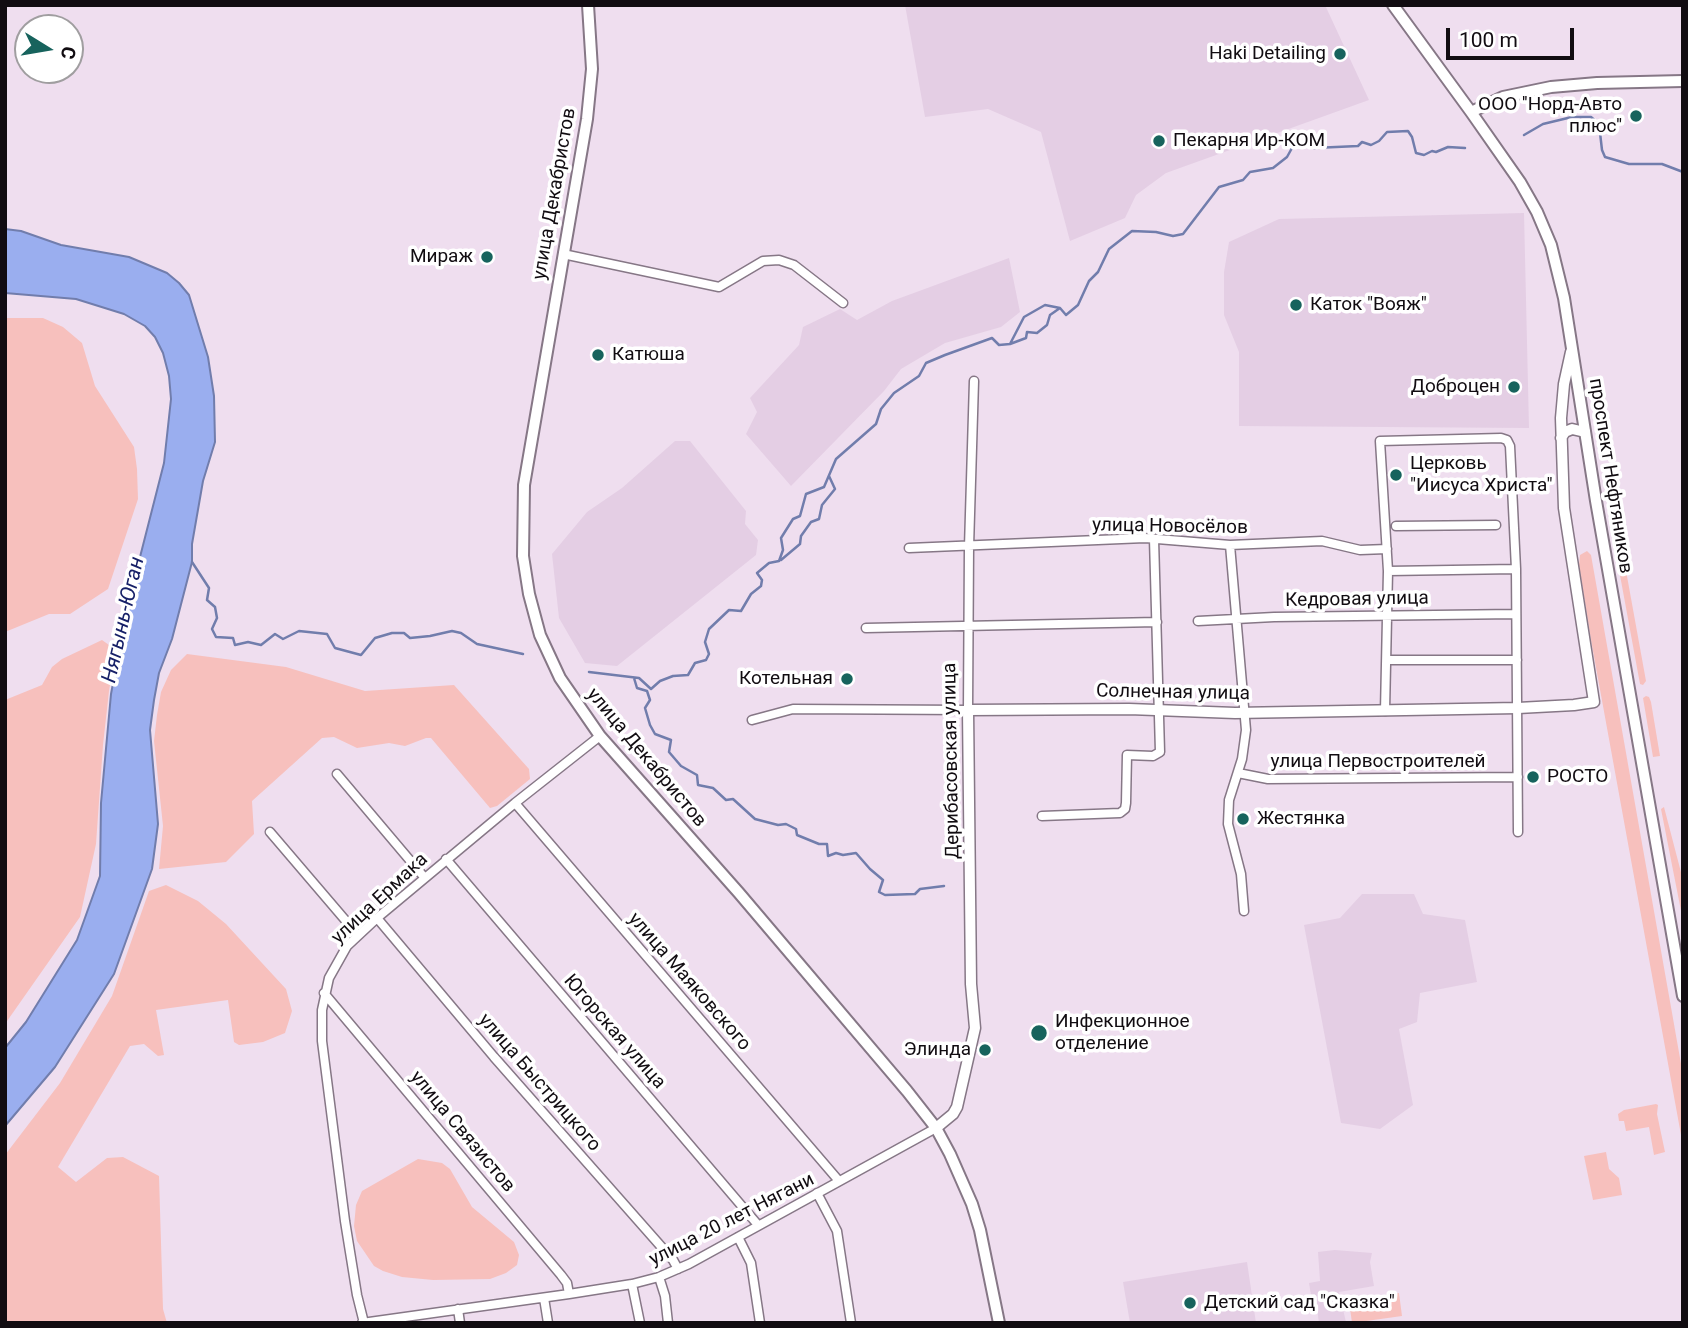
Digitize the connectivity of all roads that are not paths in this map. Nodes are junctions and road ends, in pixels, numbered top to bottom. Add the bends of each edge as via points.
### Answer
1 (588, 5) edge
2 (1393, 5) edge
3 (1683, 81) edge
4 (1471, 112) junction
5 (563, 254) junction
6 (843, 303) dead end
7 (1572, 350) junction
8 (974, 381) dead end
9 (1585, 432) junction
10 (1561, 439) junction
11 (1496, 525) dead end
12 (1396, 526) dead end
13 (1154, 539) junction
14 (1230, 545) junction
15 (969, 547) junction
16 (909, 548) dead end
17 (1387, 549) junction
18 (1516, 569) junction
19 (1388, 571) junction
20 (1516, 614) junction
21 (1388, 616) junction
22 (1235, 620) junction
23 (1198, 621) dead end
24 (1157, 622) junction
25 (968, 627) junction
26 (866, 628) dead end
27 (1387, 660) junction
28 (1517, 660) junction
29 (1518, 708) junction
30 (968, 710) junction
31 (1160, 711) junction
32 (1385, 711) junction
33 (1245, 712) junction
34 (752, 720) dead end
35 (600, 736) junction
36 (1238, 773) junction
37 (337, 775) dead end
38 (1518, 777) junction
39 (515, 803) junction
40 (1042, 816) dead end
41 (270, 832) dead end
42 (1518, 832) dead end
43 (446, 859) junction
44 (424, 877) junction
45 (1244, 911) dead end
46 (377, 918) junction
47 (358, 935) junction
48 (324, 993) junction
49 (1683, 996) edge
50 (936, 1128) junction
51 (839, 1181) junction
52 (817, 1193) junction
53 (758, 1225) junction
54 (738, 1237) junction
55 (678, 1269) junction
56 (659, 1277) junction
57 (632, 1284) junction
58 (569, 1294) junction
59 (544, 1298) junction
60 (458, 1309) junction
61 (364, 1323) edge
62 (460, 1323) edge
63 (548, 1323) edge
64 (640, 1323) edge
65 (668, 1323) edge
66 (760, 1323) edge
67 (851, 1323) edge
68 (999, 1323) edge

1 - 5 main road, улица Декабристов via 590,92
2 - 4 main road, проспект Нефтяников
3 - 4 main road via 1550,87 1503,97
4 - 7 main road, проспект Нефтяников via 1520,181 1543,225 1559,275
5 - 6 street via 719,287 764,261 779,260 794,265
5 - 35 main road, улица Декабристов via 526,461 523,556 547,654
7 - 9 main road, проспект Нефтяников
7 - 10 street via 1564,384
8 - 15 street, Дерибасовская улица
9 - 10 street via 1572,429
9 - 49 main road, проспект Нефтяников
10 - 29 street, Солнечная улица via 1564,508 1594,702
11 - 12 street
13 - 14 street, улица Новосёлов
13 - 15 street, улица Новосёлов
13 - 24 street
14 - 17 street, улица Новосёлов via 1322,541 1360,550
14 - 22 street
15 - 16 street, улица Новосёлов
15 - 25 street, Дерибасовская улица
17 - 18 street via 1380,441 1501,438 1510,446
17 - 19 street
18 - 19 street
18 - 20 street
19 - 21 street
20 - 21 street, Кедровая улица
20 - 28 street
21 - 22 street, Кедровая улица
21 - 27 street
22 - 23 street, Кедровая улица
22 - 33 street
24 - 25 street
24 - 31 street
25 - 26 street
25 - 30 street, Дерибасовская улица
27 - 28 street
27 - 32 street
28 - 29 street
29 - 32 street, Солнечная улица
29 - 38 street
30 - 31 street, Солнечная улица
30 - 34 street, Солнечная улица via 806,709
30 - 50 street, Дерибасовская улица via 975,1028 957,1107
31 - 33 street, Солнечная улица
31 - 40 street via 1160,751 1153,756 1127,755 1123,811
32 - 33 street, Солнечная улица
33 - 36 street via 1245,746
35 - 39 street, улица Ермака
35 - 50 main road, улица Декабристов
36 - 38 street, улица Первостроителей via 1268,779
36 - 45 street via 1227,824 1241,874
37 - 44 street
38 - 42 street
39 - 43 street, улица Ермака
39 - 51 street, улица Маяковского
41 - 47 street
43 - 44 street, улица Ермака
43 - 53 street, Югорская улица
44 - 46 street, улица Ермака
46 - 47 street, улица Ермака
46 - 55 street, улица Быстрицкого
47 - 48 street, улица Ермака via 339,957
48 - 58 street, улица Связистов via 561,1275
48 - 61 street, улица Ермака via 322,1041 333,1134
50 - 51 street, улица 20 лет Нягани
50 - 68 main road, улица Декабристов via 972,1204
51 - 52 street, улица 20 лет Нягани
52 - 53 street, улица 20 лет Нягани
52 - 67 street via 837,1231
53 - 54 street, улица 20 лет Нягани
54 - 55 street, улица 20 лет Нягани
54 - 66 street via 751,1263
55 - 56 street, улица 20 лет Нягани
56 - 57 street, улица 20 лет Нягани
56 - 65 street
57 - 58 street, улица 20 лет Нягани
57 - 64 street
58 - 59 street, улица 20 лет Нягани
59 - 60 street, улица 20 лет Нягани
59 - 63 street
60 - 61 street, улица 20 лет Нягани
60 - 62 street

